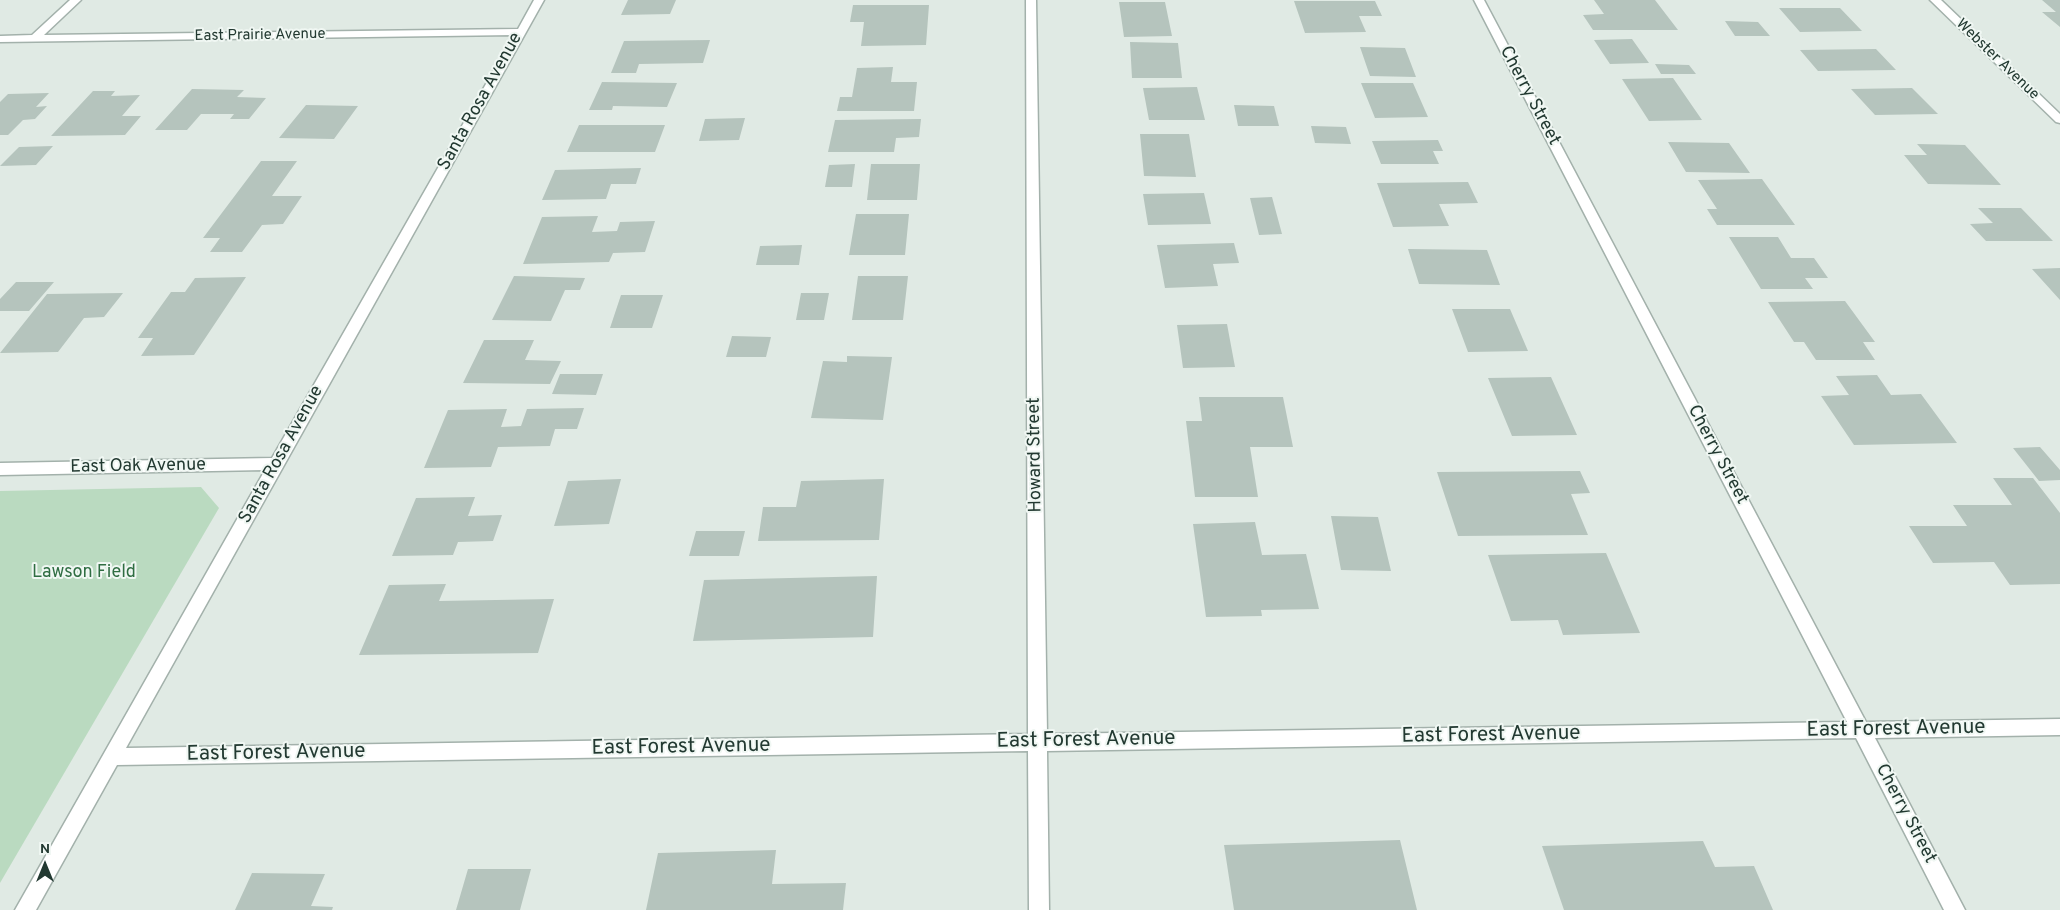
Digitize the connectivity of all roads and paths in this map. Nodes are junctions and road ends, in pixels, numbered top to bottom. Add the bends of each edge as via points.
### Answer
1 (76, 0) edge
2 (539, 0) edge
3 (1032, 0) edge
4 (1479, 0) edge
5 (1935, 0) edge
6 (521, 32) junction
7 (0, 39) edge
8 (34, 39) junction
9 (2060, 120) edge
10 (277, 464) junction
11 (0, 469) edge
12 (2060, 727) edge
13 (1860, 730) junction
14 (1038, 742) junction
15 (112, 757) junction
16 (25, 910) edge
17 (1039, 910) edge
18 (1955, 910) edge

1 - 8 street
2 - 6 street, Santa Rosa Avenue
3 - 14 street, Howard Street
4 - 13 street, Cherry Street
5 - 9 street, Webster Avenue
6 - 8 street, East Prairie Avenue
6 - 10 street, Santa Rosa Avenue
7 - 8 street, East Prairie Avenue
10 - 11 street, East Oak Avenue
10 - 15 street, Santa Rosa Avenue
12 - 13 street, East Forest Avenue
13 - 14 street, East Forest Avenue
13 - 18 street, Cherry Street
14 - 15 street, East Forest Avenue
14 - 17 street, Howard Street
15 - 16 street, Santa Rosa Avenue

